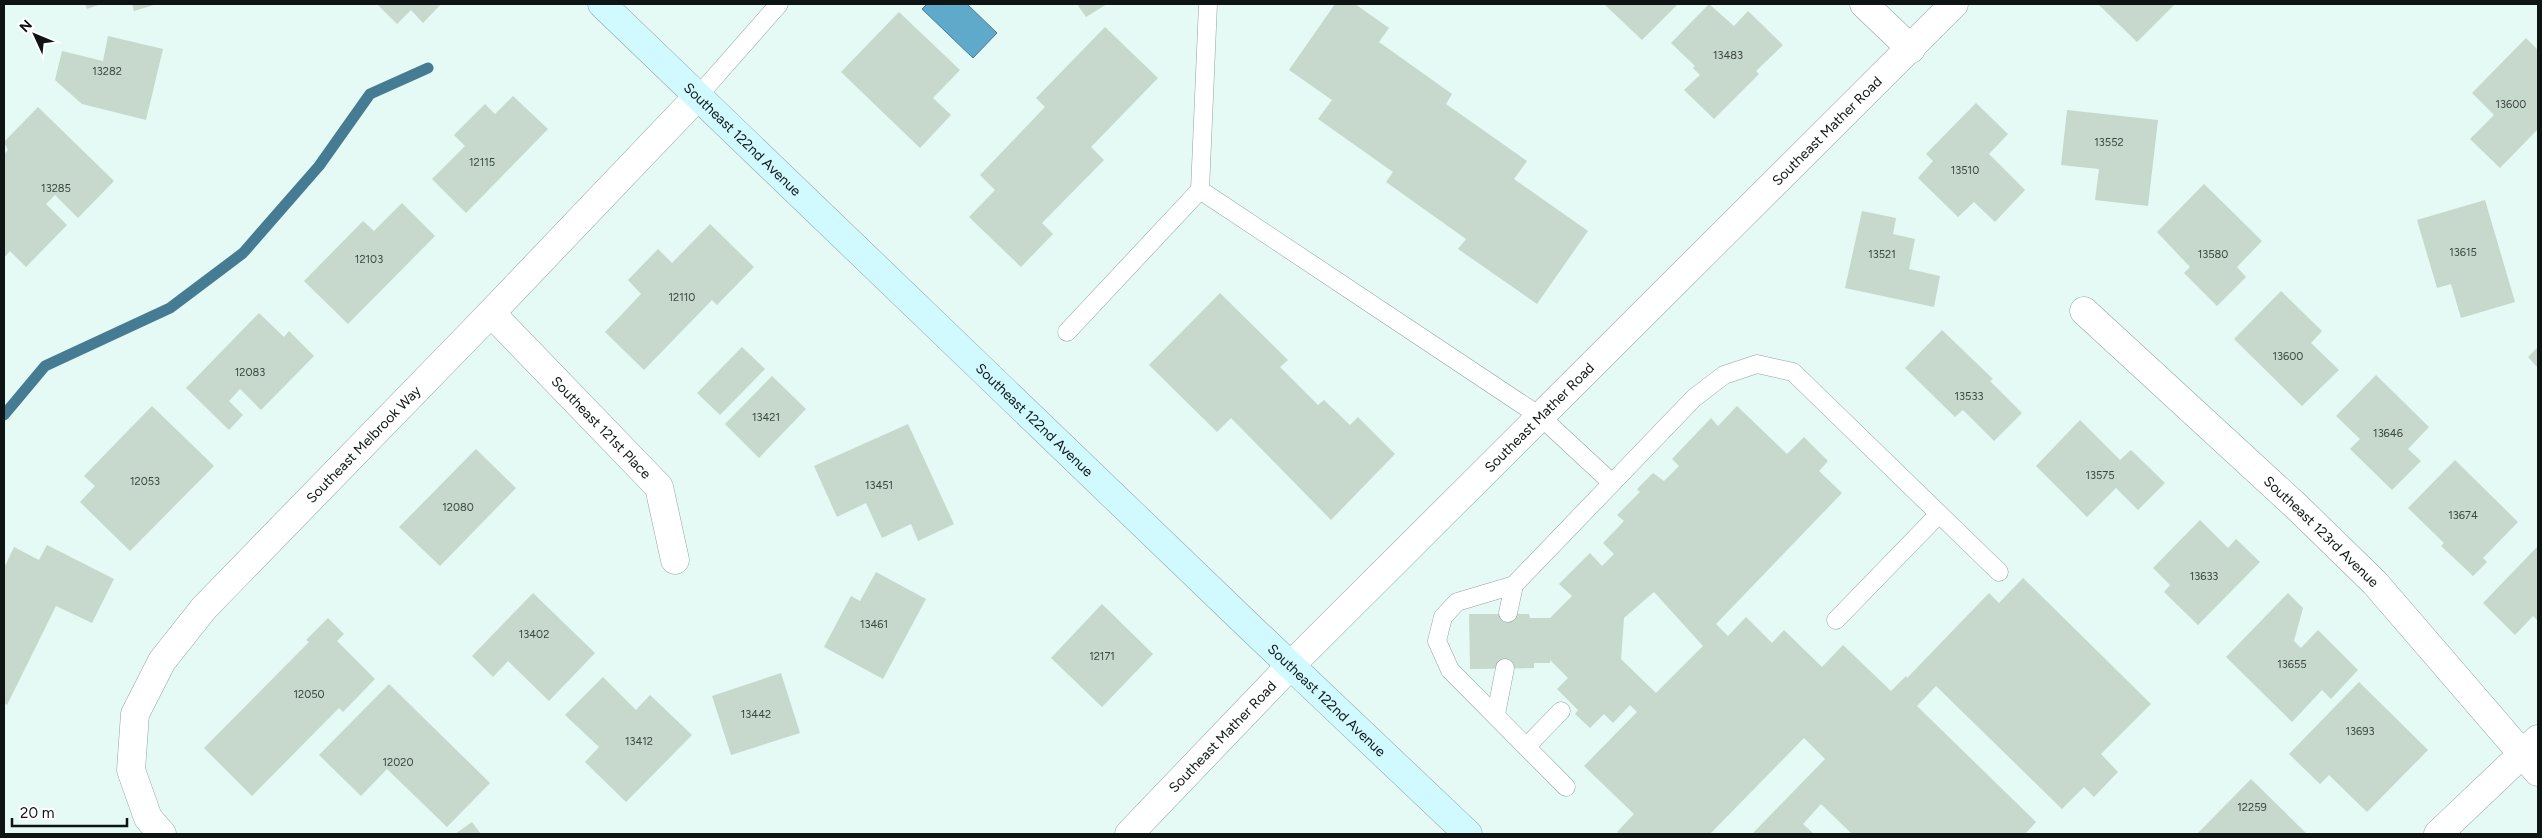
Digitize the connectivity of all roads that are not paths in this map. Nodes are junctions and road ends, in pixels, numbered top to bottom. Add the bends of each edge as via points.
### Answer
1 (602, 4) edge
2 (779, 4) edge
3 (1208, 4) edge
4 (1864, 4) edge
5 (1954, 4) edge
6 (1911, 49) junction
7 (698, 96) junction
8 (1200, 190) junction
9 (2084, 311) dead end
10 (491, 313) junction
11 (1067, 332) dead end
12 (1540, 417) junction
13 (1612, 483) junction
14 (1939, 514) junction
15 (675, 560) dead end
16 (2000, 572) dead end
17 (1514, 586) junction
18 (1508, 613) dead end
19 (1836, 620) dead end
20 (1290, 666) junction
21 (1504, 668) dead end
22 (1561, 711) dead end
23 (1496, 714) junction
24 (1527, 746) junction
25 (2533, 755) edge
26 (1566, 787) dead end
27 (162, 834) edge
28 (1130, 834) edge
29 (1468, 834) edge
30 (2438, 834) edge

1 - 7 main road, Southeast 122nd Avenue
2 - 7 lane
3 - 8 lane
4 - 6 street
5 - 6 street, Southeast Mather Road
6 - 12 street, Southeast Mather Road
7 - 10 street, Southeast Melbrook Way
7 - 20 main road, Southeast 122nd Avenue
8 - 11 lane
8 - 12 lane
9 - 25 street, Southeast 123rd Avenue via 2375,583
10 - 15 street, Southeast 121st Place via 659,487
10 - 27 street, Southeast Melbrook Way via 204,608 162,661 135,714 131,770 148,818
12 - 13 lane
12 - 20 street, Southeast Mather Road
13 - 14 lane via 1694,398 1724,375 1757,364 1793,372
13 - 17 lane
14 - 16 lane
14 - 19 lane
17 - 18 lane
17 - 23 lane via 1457,602 1443,617 1437,641 1450,670
20 - 28 street, Southeast Mather Road
20 - 29 main road, Southeast 122nd Avenue
21 - 23 lane
22 - 24 lane
23 - 24 lane
24 - 26 lane
25 - 30 street

